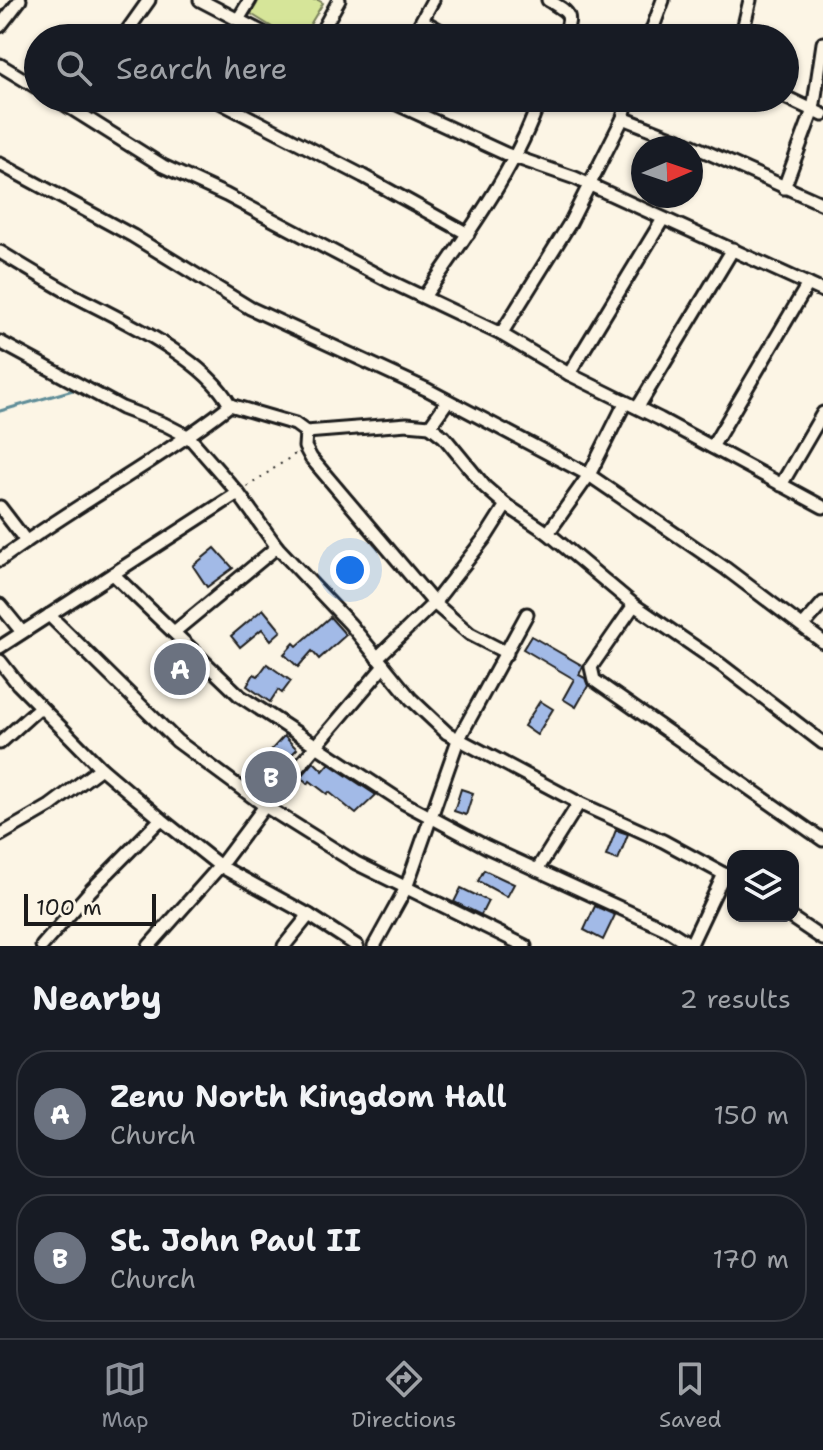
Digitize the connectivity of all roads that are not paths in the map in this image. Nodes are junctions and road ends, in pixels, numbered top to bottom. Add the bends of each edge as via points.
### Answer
1 (149, 0) edge
2 (200, 0) edge
3 (250, 0) edge
4 (339, 0) edge
5 (433, 0) edge
6 (548, 0) edge
7 (663, 0) edge
8 (750, 0) edge
9 (15, 2) edge
10 (239, 18) junction
11 (423, 21) junction
12 (132, 24) edge
13 (249, 24) edge
14 (326, 24) edge
15 (421, 24) edge
16 (428, 24) edge
17 (569, 24) edge
18 (654, 24) edge
19 (744, 24) edge
20 (0, 26) edge
21 (823, 43) edge
22 (0, 65) edge
23 (24, 80) edge
24 (799, 103) edge
25 (86, 112) edge
26 (239, 112) edge
27 (415, 112) edge
28 (534, 112) edge
29 (624, 112) edge
30 (818, 112) edge
31 (623, 118) junction
32 (514, 157) junction
33 (0, 164) edge
34 (588, 185) junction
35 (784, 188) junction
36 (823, 204) edge
37 (663, 219) junction
38 (468, 234) junction
39 (733, 249) junction
40 (0, 252) edge
41 (808, 284) junction
42 (823, 291) edge
43 (424, 297) junction
44 (501, 334) junction
45 (0, 342) edge
46 (569, 374) junction
47 (447, 402) junction
48 (625, 403) junction
49 (230, 405) junction
50 (638, 407) junction
51 (823, 413) edge
52 (430, 426) junction
53 (306, 432) junction
54 (189, 437) junction
55 (712, 447) junction
56 (589, 475) junction
57 (781, 485) junction
58 (238, 493) junction
59 (506, 505) junction
60 (0, 507) edge
61 (823, 507) edge
62 (548, 533) junction
63 (26, 541) junction
64 (277, 547) junction
65 (0, 560) edge
66 (113, 574) junction
67 (434, 603) junction
68 (823, 603) edge
69 (0, 605) edge
70 (634, 605) junction
71 (527, 614) dead end
72 (49, 615) junction
73 (803, 626) junction
74 (22, 632) junction
75 (174, 632) junction
76 (823, 642) edge
77 (0, 647) edge
78 (507, 653) junction
79 (0, 661) edge
80 (380, 662) junction
81 (40, 707) junction
82 (458, 740) junction
83 (0, 743) edge
84 (823, 743) edge
85 (317, 745) junction
86 (101, 768) junction
87 (579, 803) junction
88 (265, 806) junction
89 (430, 816) junction
90 (161, 819) junction
91 (0, 835) edge
92 (823, 840) edge
93 (220, 866) junction
94 (537, 870) junction
95 (727, 876) edge
96 (727, 879) edge
97 (406, 888) junction
98 (309, 915) junction
99 (798, 922) edge
100 (823, 939) edge
101 (691, 945) edge
102 (42, 946) edge
103 (149, 946) edge
104 (284, 946) edge
105 (357, 946) edge
106 (374, 946) edge
107 (525, 946) edge

1 - 12 street
2 - 10 street
3 - 10 street
4 - 14 street
5 - 11 street
6 - 17 street via 567,12
7 - 18 street
8 - 19 street
9 - 20 street
10 - 13 street
11 - 15 street
11 - 16 street
21 - 30 street
22 - 23 street
24 - 30 street
25 - 43 street via 163,166
26 - 38 street
27 - 32 street
28 - 32 street
29 - 31 street
30 - 35 street
31 - 34 street
31 - 35 street
32 - 34 street
32 - 38 street
33 - 47 street via 250,308
34 - 37 street
34 - 44 street
35 - 36 street
37 - 39 street
37 - 46 street
38 - 43 street
39 - 41 street
39 - 50 street
40 - 49 street via 168,345 215,384
41 - 42 street
41 - 55 street
43 - 44 street
44 - 46 street
45 - 54 street via 122,408
46 - 48 street
47 - 52 street
47 - 56 street
48 - 50 street
48 - 56 street
49 - 53 street
49 - 54 street
50 - 55 street
51 - 57 street
52 - 53 street
52 - 59 street
53 - 67 street via 311,458
54 - 58 street
54 - 63 street
55 - 57 street
56 - 62 street
56 - 73 street
57 - 61 street
58 - 64 street
58 - 66 street
59 - 62 street
59 - 67 street
60 - 63 street
62 - 70 street
63 - 65 street
64 - 75 street
64 - 80 street
66 - 72 street
66 - 75 street
67 - 78 street via 470,634
67 - 80 street
68 - 73 street
69 - 74 street
70 - 84 street
70 - 92 street via 591,667 594,680
71 - 78 street
72 - 74 street
72 - 88 street via 177,741
73 - 76 street
74 - 77 street
75 - 85 street via 240,696
78 - 82 street
79 - 81 street
80 - 82 street via 425,713
80 - 85 street
81 - 83 street
81 - 86 street
82 - 87 street
82 - 89 street
85 - 88 street
85 - 89 street
86 - 90 street
86 - 91 street
87 - 94 street
87 - 95 street
88 - 93 street
88 - 97 street via 330,849
89 - 94 street
89 - 97 street
90 - 93 street
90 - 102 street
93 - 98 street
93 - 103 street
94 - 101 street
96 - 101 street
97 - 106 street
97 - 107 street
98 - 104 street
98 - 105 street
99 - 100 street

